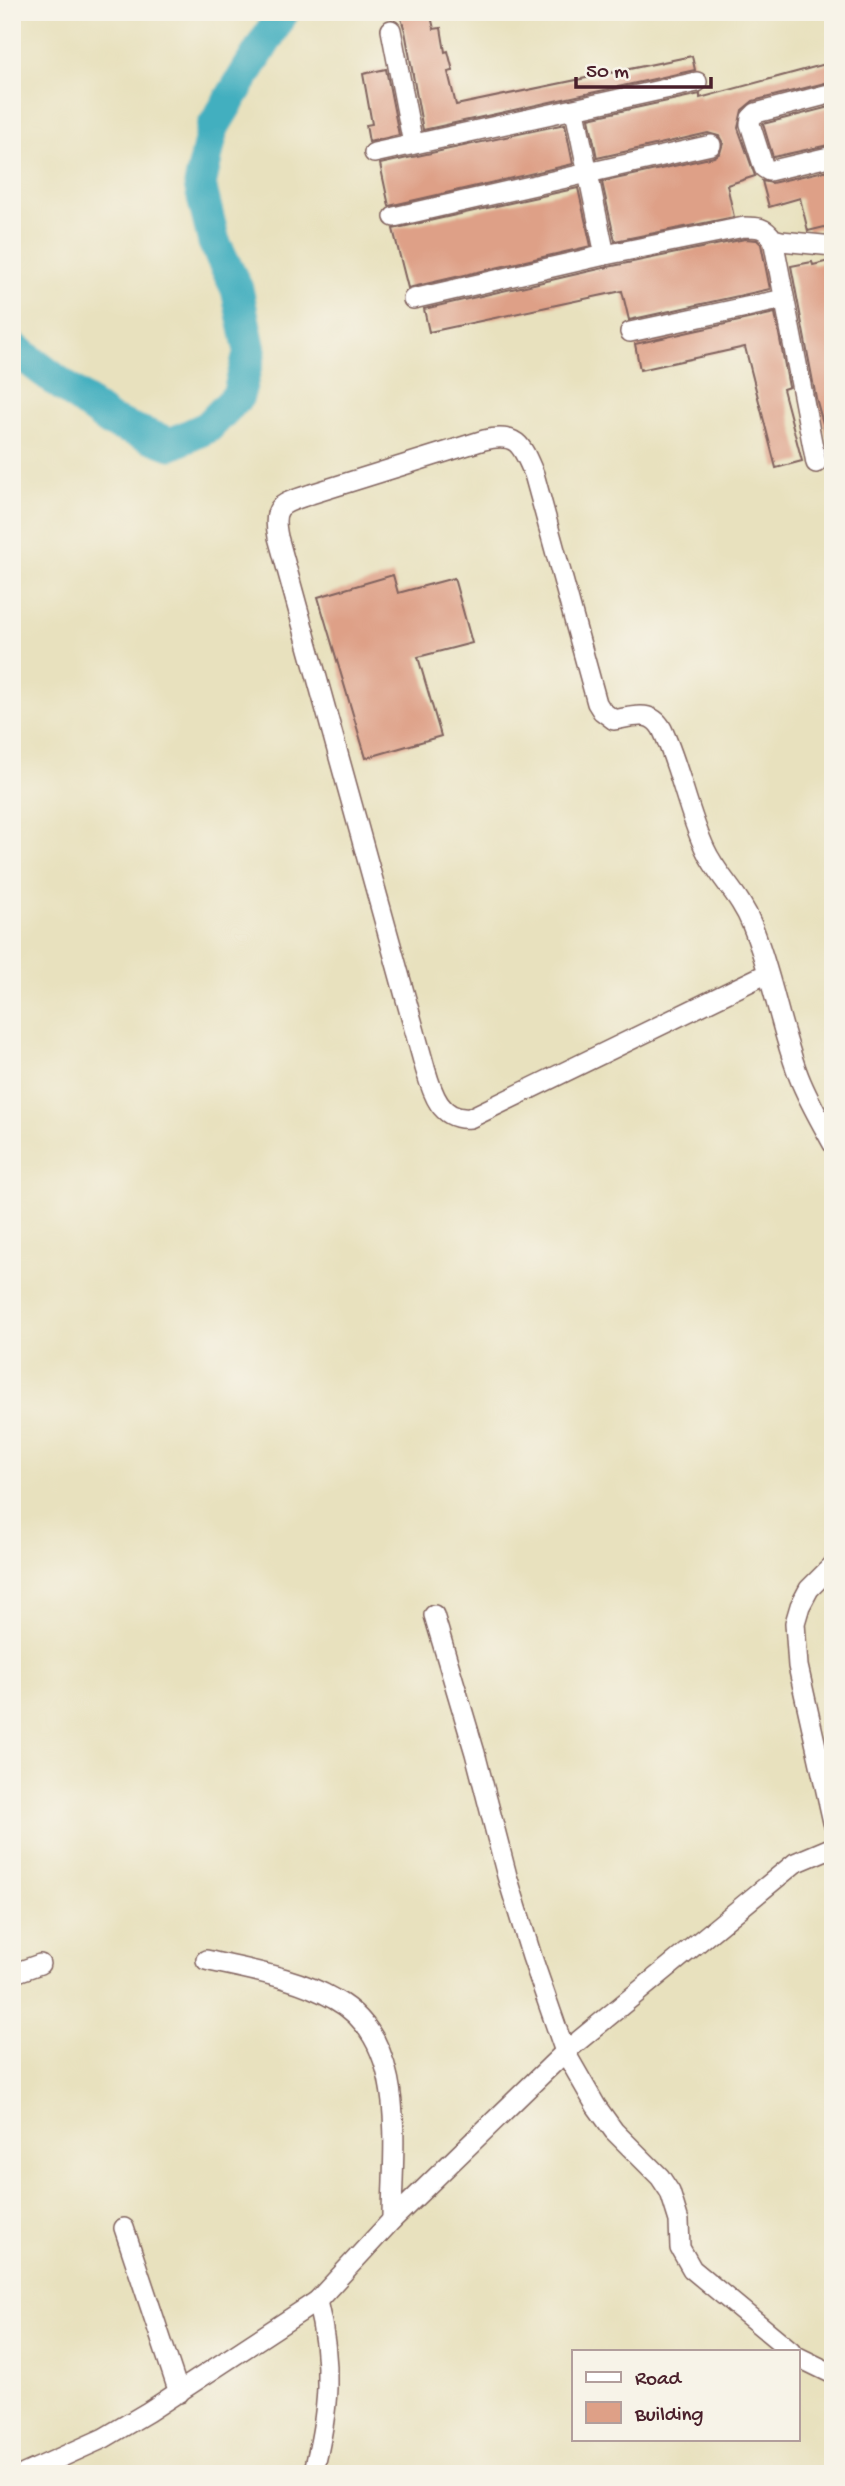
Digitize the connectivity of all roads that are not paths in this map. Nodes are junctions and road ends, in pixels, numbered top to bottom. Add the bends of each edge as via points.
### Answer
1 (391, 30) dead end
2 (697, 82) dead end
3 (833, 93) edge
4 (575, 111) junction
5 (413, 144) junction
6 (711, 145) dead end
7 (374, 153) dead end
8 (833, 156) edge
9 (587, 174) junction
10 (394, 217) dead end
11 (773, 239) junction
12 (833, 246) edge
13 (605, 255) junction
14 (413, 299) dead end
15 (784, 299) junction
16 (630, 332) dead end
17 (816, 463) dead end
18 (768, 973) junction
19 (833, 1144) edge
20 (832, 1566) edge
21 (434, 1615) dead end
22 (833, 1822) edge
23 (833, 1847) edge
24 (206, 1960) dead end
25 (40, 1964) dead end
26 (12, 1974) edge
27 (565, 2052) junction
28 (393, 2220) junction
29 (124, 2228) dead end
30 (317, 2301) junction
31 (789, 2350) edge
32 (800, 2358) edge
33 (833, 2374) edge
34 (179, 2393) junction
35 (24, 2474) edge
36 (313, 2474) edge

1 - 5 street
2 - 4 street
3 - 8 street via 756,113 750,124 764,168 769,171
4 - 5 street
4 - 9 street
5 - 7 street
6 - 9 street
9 - 10 street
9 - 13 street
11 - 12 street
11 - 13 street via 768,231 744,227
11 - 15 street
13 - 14 street
15 - 16 street
15 - 17 street
18 - 18 street via 470,1118 454,1118 444,1111 428,1078 278,537 278,508 484,440 499,436 516,441 534,474 597,702 614,720 647,716 658,722 705,850 747,912
18 - 19 street via 800,1078
20 - 22 street via 809,1590 795,1623 798,1666
21 - 27 street via 507,1876
23 - 27 street via 795,1863
24 - 28 street via 324,1994 352,2010 370,2030 391,2086
25 - 26 street
27 - 28 street
27 - 31 street via 614,2131 670,2192 679,2221 680,2248 692,2269
28 - 30 street
29 - 34 street
30 - 34 street
30 - 36 street via 329,2380
32 - 33 street
34 - 35 street via 104,2438

